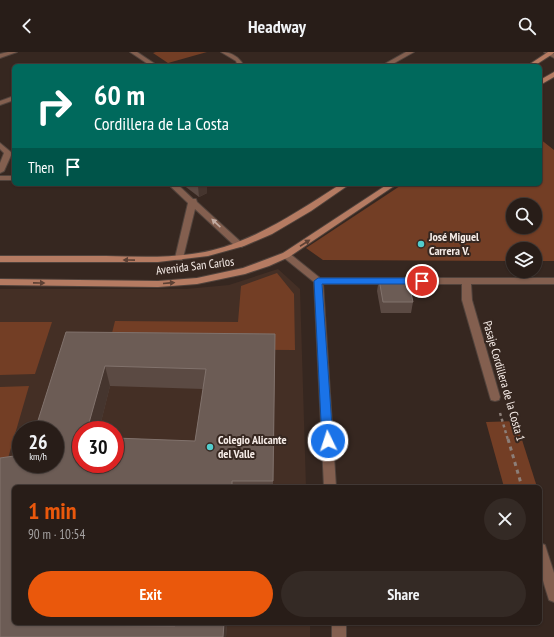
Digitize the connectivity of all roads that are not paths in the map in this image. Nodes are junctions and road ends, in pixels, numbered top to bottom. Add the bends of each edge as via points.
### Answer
1 (14, 52) edge
2 (224, 52) edge
3 (410, 52) edge
4 (137, 53) edge
5 (551, 53) edge
6 (0, 56) edge
7 (152, 64) edge
8 (240, 64) edge
9 (388, 64) edge
10 (533, 64) edge
11 (554, 74) edge
12 (542, 82) edge
13 (12, 99) edge
14 (0, 103) edge
15 (0, 145) edge
16 (0, 171) edge
17 (0, 178) edge
18 (12, 178) edge
19 (174, 186) edge
20 (343, 186) edge
21 (390, 186) edge
22 (192, 201) junction
23 (239, 245) junction
24 (286, 255) junction
25 (179, 258) junction
26 (0, 259) edge
27 (318, 281) junction
28 (466, 281) junction
29 (554, 281) edge
30 (0, 282) edge
31 (496, 397) road end
32 (330, 485) edge
33 (542, 556) edge
34 (554, 595) edge
35 (339, 625) edge
36 (339, 637) edge

1 - 6 street
2 - 8 street
3 - 9 street
4 - 7 street
5 - 10 main road
11 - 12 main road
13 - 14 street
15 - 16 street via 8,153
17 - 18 street
19 - 22 street
20 - 23 main road, Avenida San Carlos via 278,227
24 -> 21 main road, Avenida San Carlos
23 -> 22 street
22 - 25 street
23 - 25 main road, Avenida San Carlos
24 - 27 street
30 -> 24 main road, Avenida San Carlos via 158,284 197,281 245,271
25 -> 26 main road, Avenida San Carlos
27 - 28 street
27 - 32 street
28 - 29 street
28 - 31 street, Pasaje Cordillera de la Costa 1 via 467,300
33 - 34 street
35 - 36 street

